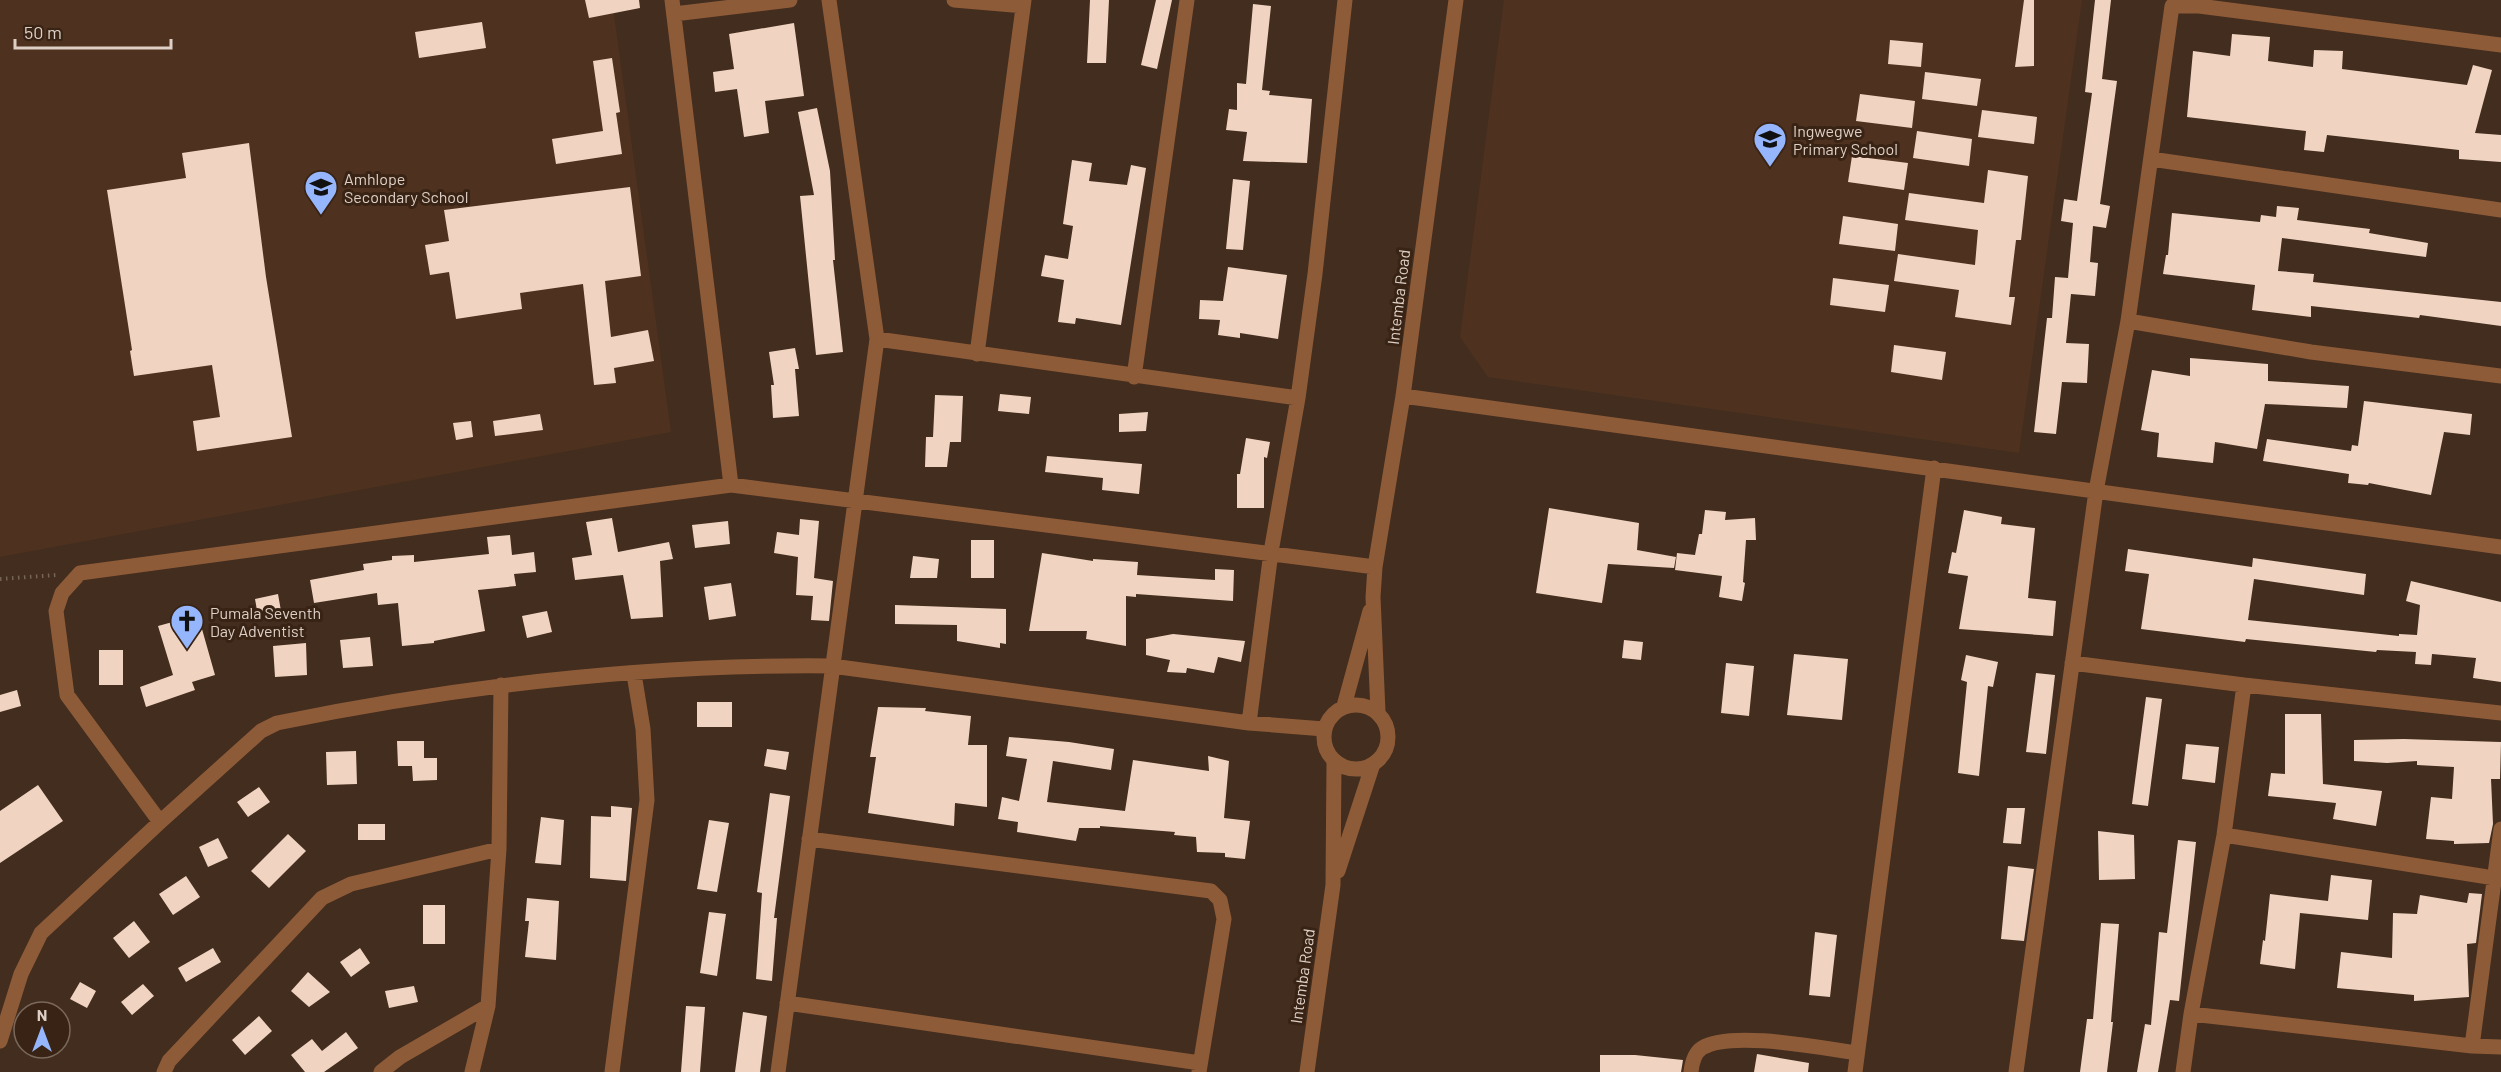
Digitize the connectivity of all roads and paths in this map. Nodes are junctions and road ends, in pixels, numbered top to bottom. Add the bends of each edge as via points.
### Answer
1 (790, 0) edge
2 (829, 0) edge
3 (954, 0) edge
4 (1187, 0) edge
5 (1345, 0) edge
6 (1456, 0) edge
7 (1024, 3) edge
8 (673, 7) edge
9 (2501, 45) edge
10 (2151, 159) junction
11 (2501, 210) edge
12 (2128, 321) junction
13 (877, 339) junction
14 (977, 354) junction
15 (2501, 376) edge
16 (1134, 377) junction
17 (1403, 396) junction
18 (1298, 399) junction
19 (1934, 468) junction
20 (731, 485) junction
21 (2096, 491) junction
22 (854, 500) junction
23 (2501, 547) edge
24 (1271, 552) junction
25 (1375, 567) junction
26 (80, 573) junction
27 (0, 579) edge
28 (1373, 597) junction
29 (2072, 663) junction
30 (832, 666) junction
31 (634, 674) junction
32 (501, 685) junction
33 (2244, 685) junction
34 (1344, 706) junction
35 (1378, 712) junction
36 (2501, 712) edge
37 (1249, 723) junction
38 (1324, 729) junction
39 (1334, 762) junction
40 (1372, 767) junction
41 (160, 822) junction
42 (2501, 829) edge
43 (2224, 835) junction
44 (809, 839) junction
45 (499, 849) junction
46 (2498, 880) edge
47 (1334, 885) junction
48 (786, 1003) junction
49 (488, 1006) junction
50 (2191, 1014) junction
51 (0, 1041) edge
52 (2472, 1046) junction
53 (2501, 1047) edge
54 (1857, 1053) junction
55 (1200, 1067) edge
56 (164, 1072) edge
57 (381, 1072) edge
58 (472, 1072) edge
59 (612, 1072) edge
60 (778, 1072) edge
61 (1307, 1072) edge
62 (1691, 1072) edge
63 (1855, 1072) edge
64 (2016, 1072) edge
65 (2183, 1072) edge

1 - 8 street
2 - 13 street
3 - 7 street
4 - 16 street
5 - 18 street
6 - 17 street, Intemba Road
7 - 14 street
8 - 20 street
9 - 10 street via 2199,6 2172,6
10 - 11 street
10 - 12 street
12 - 15 street via 2311,352
12 - 21 street
13 - 14 street
13 - 22 street
14 - 16 street
16 - 18 street
17 - 19 street
17 - 25 street, Intemba Road
18 - 24 street
19 - 21 street
19 - 54 street
20 - 22 street
20 - 26 street
21 - 23 street
21 - 29 street
22 - 24 street
22 - 30 street
24 - 25 street
24 - 37 street
25 - 28 street, Intemba Road
26 - 27 path
26 - 41 street via 62,593 56,611 67,695
28 - 34 street
28 - 35 street
29 - 33 street
29 - 64 street
30 - 31 street via 703,667
30 - 37 street
30 - 44 street
31 - 32 street
31 - 59 street via 643,729 647,800
32 - 41 street via 277,723 261,731
32 - 45 street
33 - 36 street
33 - 43 street
34 - 35 street via 1362,704
34 - 38 street via 1331,715
35 - 40 street via 1389,730 1387,752
37 - 38 street
38 - 39 street via 1324,747
39 - 40 street via 1352,770
39 - 47 street
40 - 47 street
41 - 51 street via 41,933 21,974
42 - 46 street
43 - 46 street
43 - 50 street
44 - 48 street
44 - 55 street via 1211,891 1220,900 1224,919
45 - 49 street
45 - 56 street via 351,884 322,898 169,1061
46 - 52 street
47 - 61 street, Intemba Road
48 - 55 street
48 - 60 street
49 - 57 street
49 - 58 street
50 - 52 street
50 - 65 street
52 - 53 street
54 - 62 street via 1743,1040 1717,1041 1699,1049
54 - 63 street

